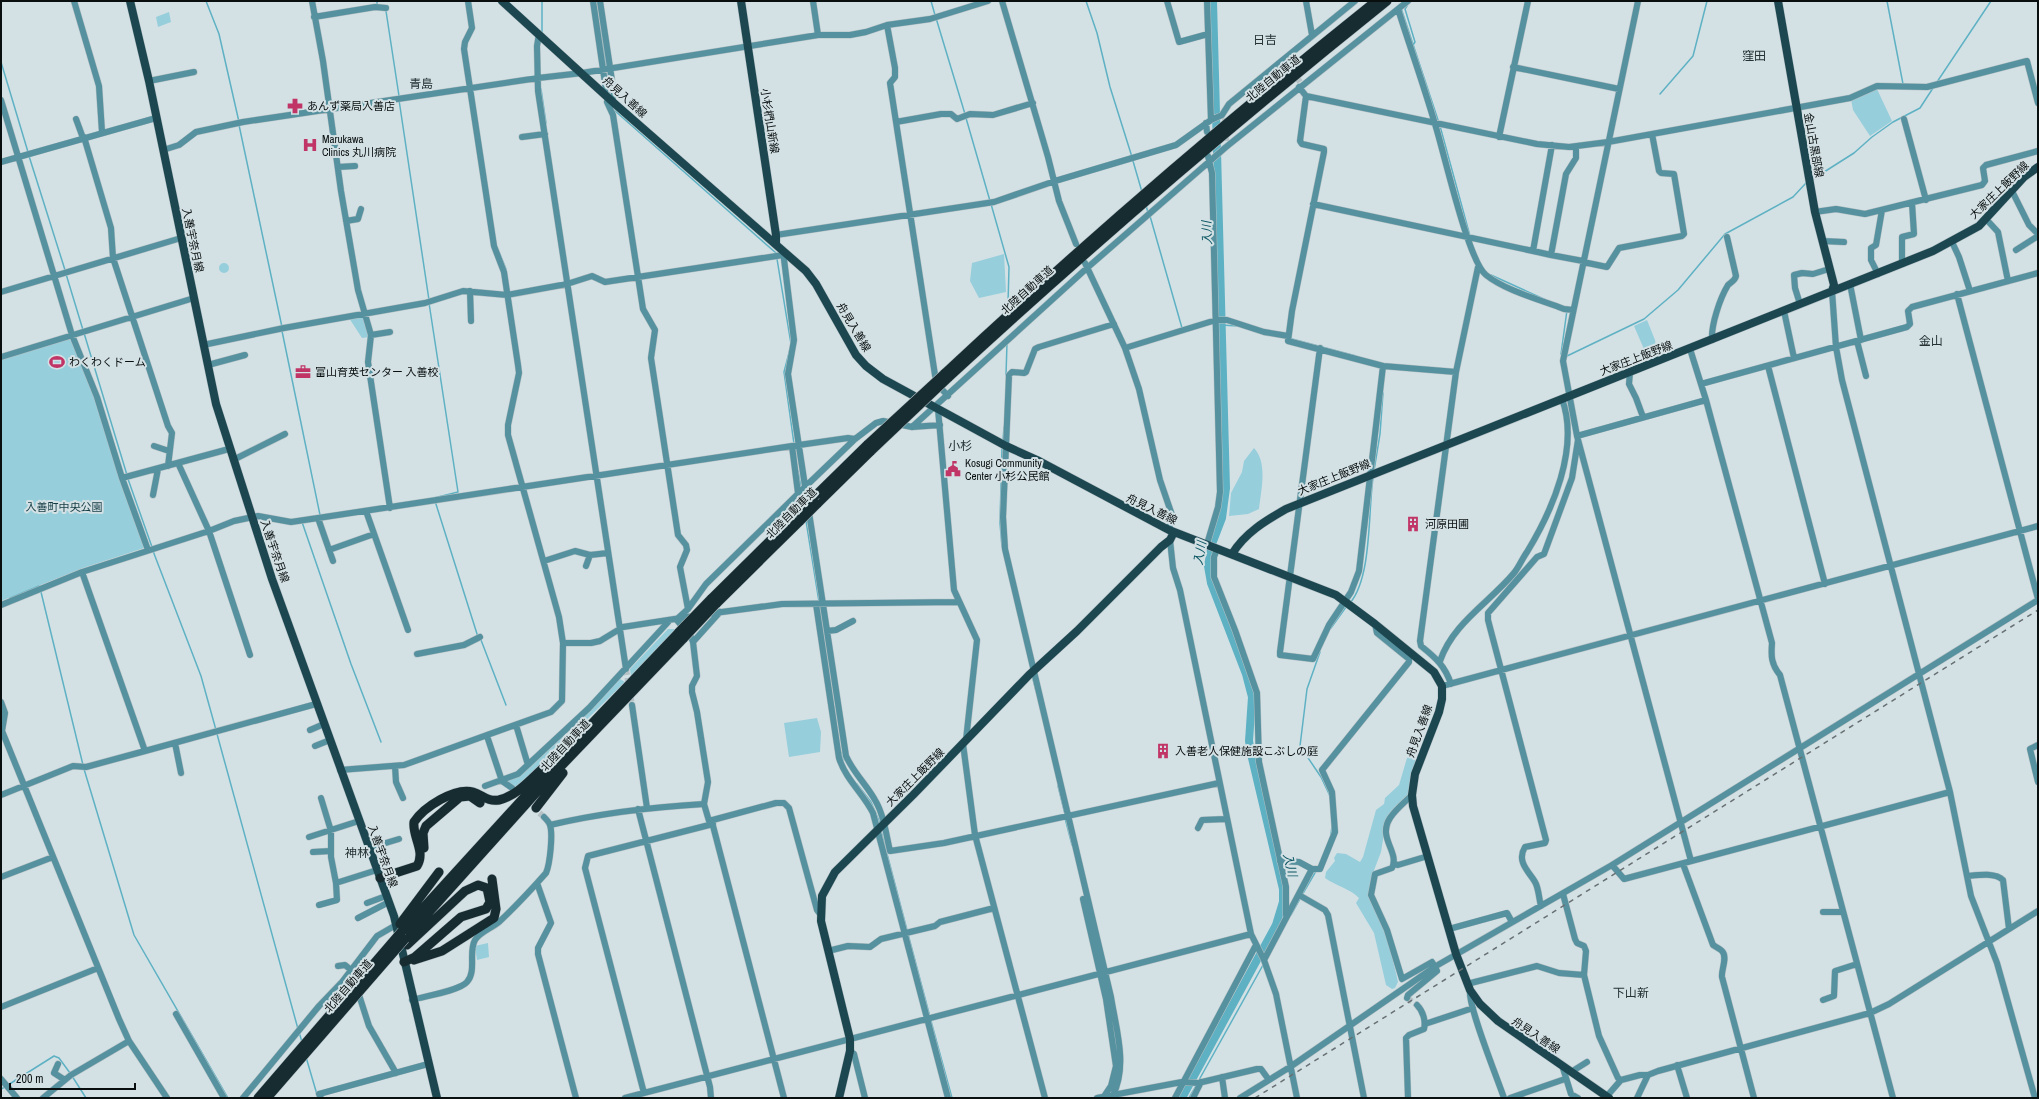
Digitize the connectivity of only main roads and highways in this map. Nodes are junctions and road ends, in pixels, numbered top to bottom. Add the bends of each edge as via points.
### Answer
1 (130, 1) edge
2 (502, 1) edge
3 (741, 1) edge
4 (1376, 1) edge
5 (1387, 1) edge
6 (1778, 1) edge
7 (1224, 133) junction
8 (2038, 167) edge
9 (776, 244) junction
10 (1832, 291) junction
11 (1172, 531) junction
12 (1232, 554) junction
13 (681, 635) junction
14 (628, 702) junction
15 (609, 704) junction
16 (476, 803) dead end
17 (536, 808) dead end
18 (439, 872) dead end
19 (378, 874) junction
20 (495, 881) dead end
21 (402, 933) junction
22 (404, 962) junction
23 (349, 997) junction
24 (1608, 1097) edge
25 (258, 1098) edge
26 (267, 1098) edge
27 (437, 1098) edge
28 (839, 1098) edge

1 - 19 main road, 入善宇奈月線 via 216,404 251,516
2 - 9 main road, 舟見入善線
3 - 9 main road, 小杉椚山新線
4 - 7 highway, 北陸自動車道
5 - 7 highway, 北陸自動車道
6 - 10 main road, 金山古黒部線 via 1815,212 1834,285
7 - 13 highway, 北陸自動車道, bridge via 1209,149 946,376 817,499 716,605
8 - 10 main road, 大家庄上飯野線 via 2024,177 1979,226 1952,242
9 - 11 main road, 舟見入善線 via 783,253 806,271 853,350 866,366 883,379 1006,446
10 - 12 main road, 大家庄上飯野線 via 1298,504 1250,532
11 - 12 main road, 舟見入善線
11 - 28 main road, 大家庄上飯野線 via 1170,540 1032,672 829,880 822,896 820,914 850,1039 850,1051
12 - 24 main road, 舟見入善線 via 1322,588 1345,601 1434,672 1442,686 1442,699 1415,774 1413,806 1468,987 1480,1004 1498,1021
13 - 14 highway, 北陸自動車道
13 - 15 highway, 北陸自動車道
14 - 17 highway
14 - 21 highway, 北陸自動車道
15 - 19 highway via 512,795 490,800 467,791 432,803 414,822 420,854 417,866
15 - 21 highway, 北陸自動車道
16 - 19 highway via 467,795 460,797 426,826 421,866 413,870
18 - 21 highway
19 - 21 main road, 入善宇奈月線
20 - 22 highway via 496,913 490,922 442,951
21 - 22 main road, 入善宇奈月線
21 - 22 highway via 465,891 478,885 487,888 490,902 486,909 461,917 416,957
21 - 23 highway, 北陸自動車道, bridge
21 - 23 highway, bridge
22 - 27 main road, 入善宇奈月線
23 - 25 highway, 北陸自動車道, bridge
23 - 26 highway, 北陸自動車道, bridge

